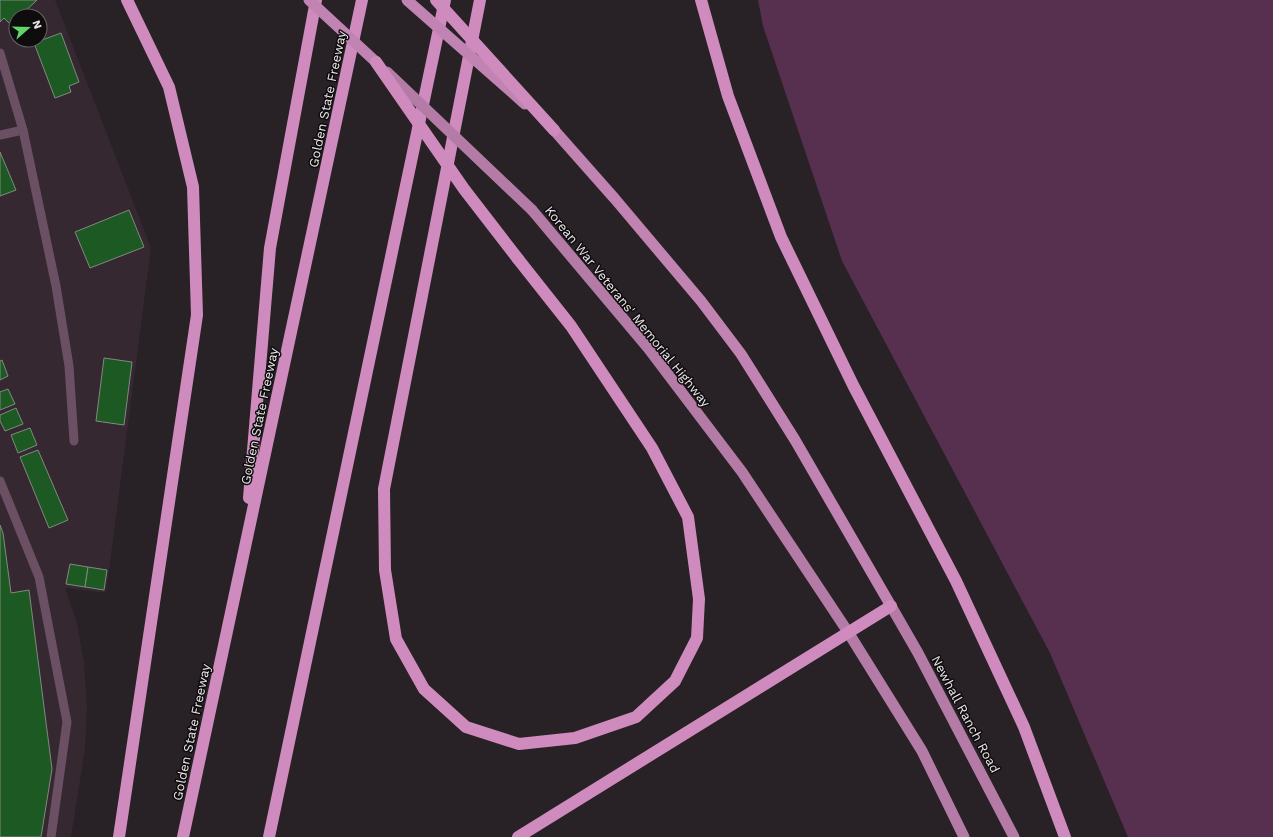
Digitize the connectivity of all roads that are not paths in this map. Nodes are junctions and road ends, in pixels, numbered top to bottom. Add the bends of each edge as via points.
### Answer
1 (127, 0) edge
2 (309, 0) edge
3 (316, 0) edge
4 (362, 0) edge
5 (407, 0) edge
6 (436, 0) edge
7 (445, 0) edge
8 (480, 0) edge
9 (701, 0) edge
10 (0, 53) edge
11 (376, 62) junction
12 (23, 130) junction
13 (554, 130) junction
14 (0, 135) edge
15 (74, 441) dead end
16 (0, 481) edge
17 (245, 549) junction
18 (891, 606) junction
19 (848, 632) junction
20 (51, 837) edge
21 (119, 837) edge
22 (183, 837) edge
23 (269, 837) edge
24 (518, 837) edge
25 (964, 837) edge
26 (1014, 837) edge
27 (1065, 837) edge

1 - 21 highway via 169,87 193,187 197,315
2 - 11 highway, Korean War Veterans' Memorial Highway, bridge
3 - 17 highway via 270,248
4 - 17 highway, Golden State Freeway
5 - 13 highway, bridge
6 - 13 highway, bridge
7 - 23 highway
8 - 11 highway, bridge via 384,489 385,570 396,639 424,689 466,727 518,744 575,738 636,717 675,681 697,638 699,599 688,518 652,448 571,326 464,189
9 - 27 highway via 728,96 781,237 853,385 959,588 1024,727
10 - 12 lane
11 - 19 main road, Korean War Veterans' Memorial Highway, bridge via 532,210 648,348 742,472
12 - 14 lane
12 - 15 lane via 56,286 69,366
13 - 18 highway via 701,301 740,354 795,440
16 - 20 lane via 39,577 67,722
17 - 22 highway, Golden State Freeway
18 - 19 highway
18 - 26 main road, Newhall Ranch Road
19 - 24 highway
19 - 25 main road via 922,751

